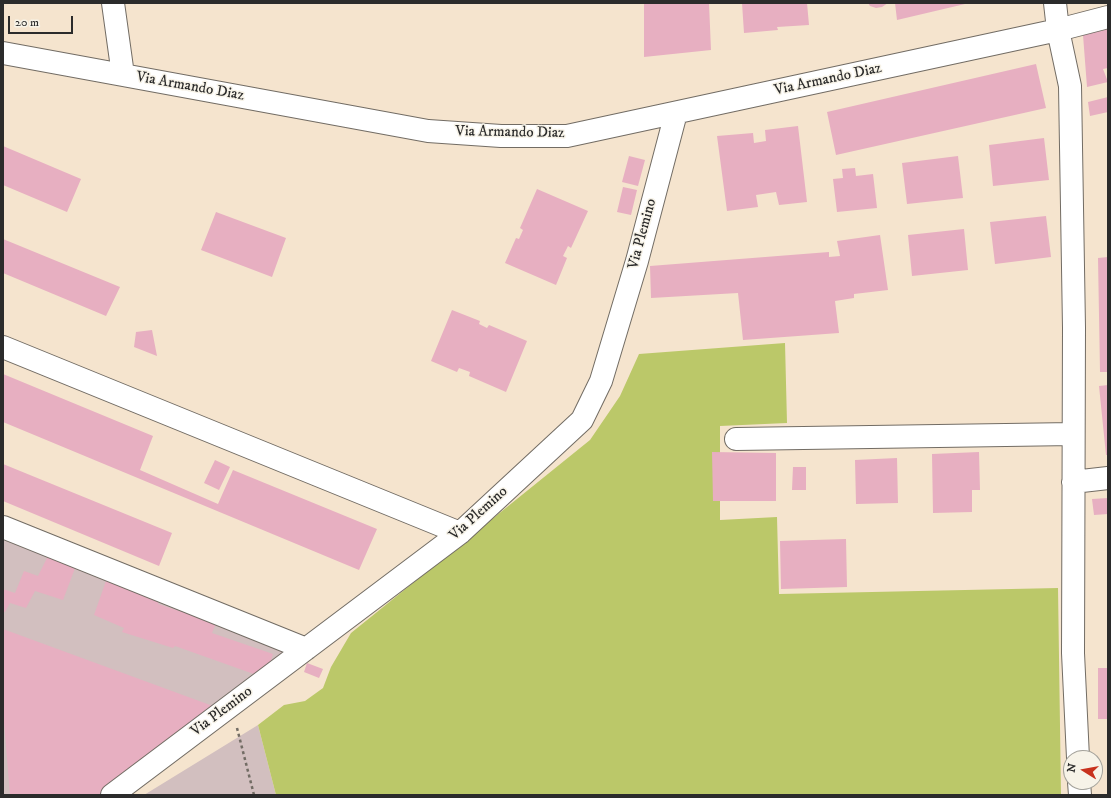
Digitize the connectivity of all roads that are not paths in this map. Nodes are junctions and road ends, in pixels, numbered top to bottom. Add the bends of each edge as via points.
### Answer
1 (112, 3) edge
2 (1055, 3) edge
3 (1108, 18) edge
4 (1058, 30) junction
5 (3, 53) edge
6 (123, 75) junction
7 (676, 113) junction
8 (3, 347) edge
9 (1073, 434) junction
10 (736, 439) dead end
11 (1108, 478) edge
12 (1073, 482) junction
13 (3, 526) edge
14 (460, 533) junction
15 (306, 649) junction
16 (1078, 750) edge
17 (112, 795) edge

1 - 6 street
2 - 4 street
3 - 4 street, Via Armando Diaz
4 - 7 street, Via Armando Diaz
4 - 9 street via 1070,86
5 - 6 street, Via Armando Diaz
6 - 7 street, Via Armando Diaz via 428,130 501,136 567,136
7 - 14 street, Via Plemino via 637,261 601,381 582,420
8 - 14 street
9 - 10 street
9 - 12 street
11 - 12 street
12 - 16 street via 1073,653
13 - 15 street
14 - 15 street, Via Plemino
15 - 17 street, Via Plemino

